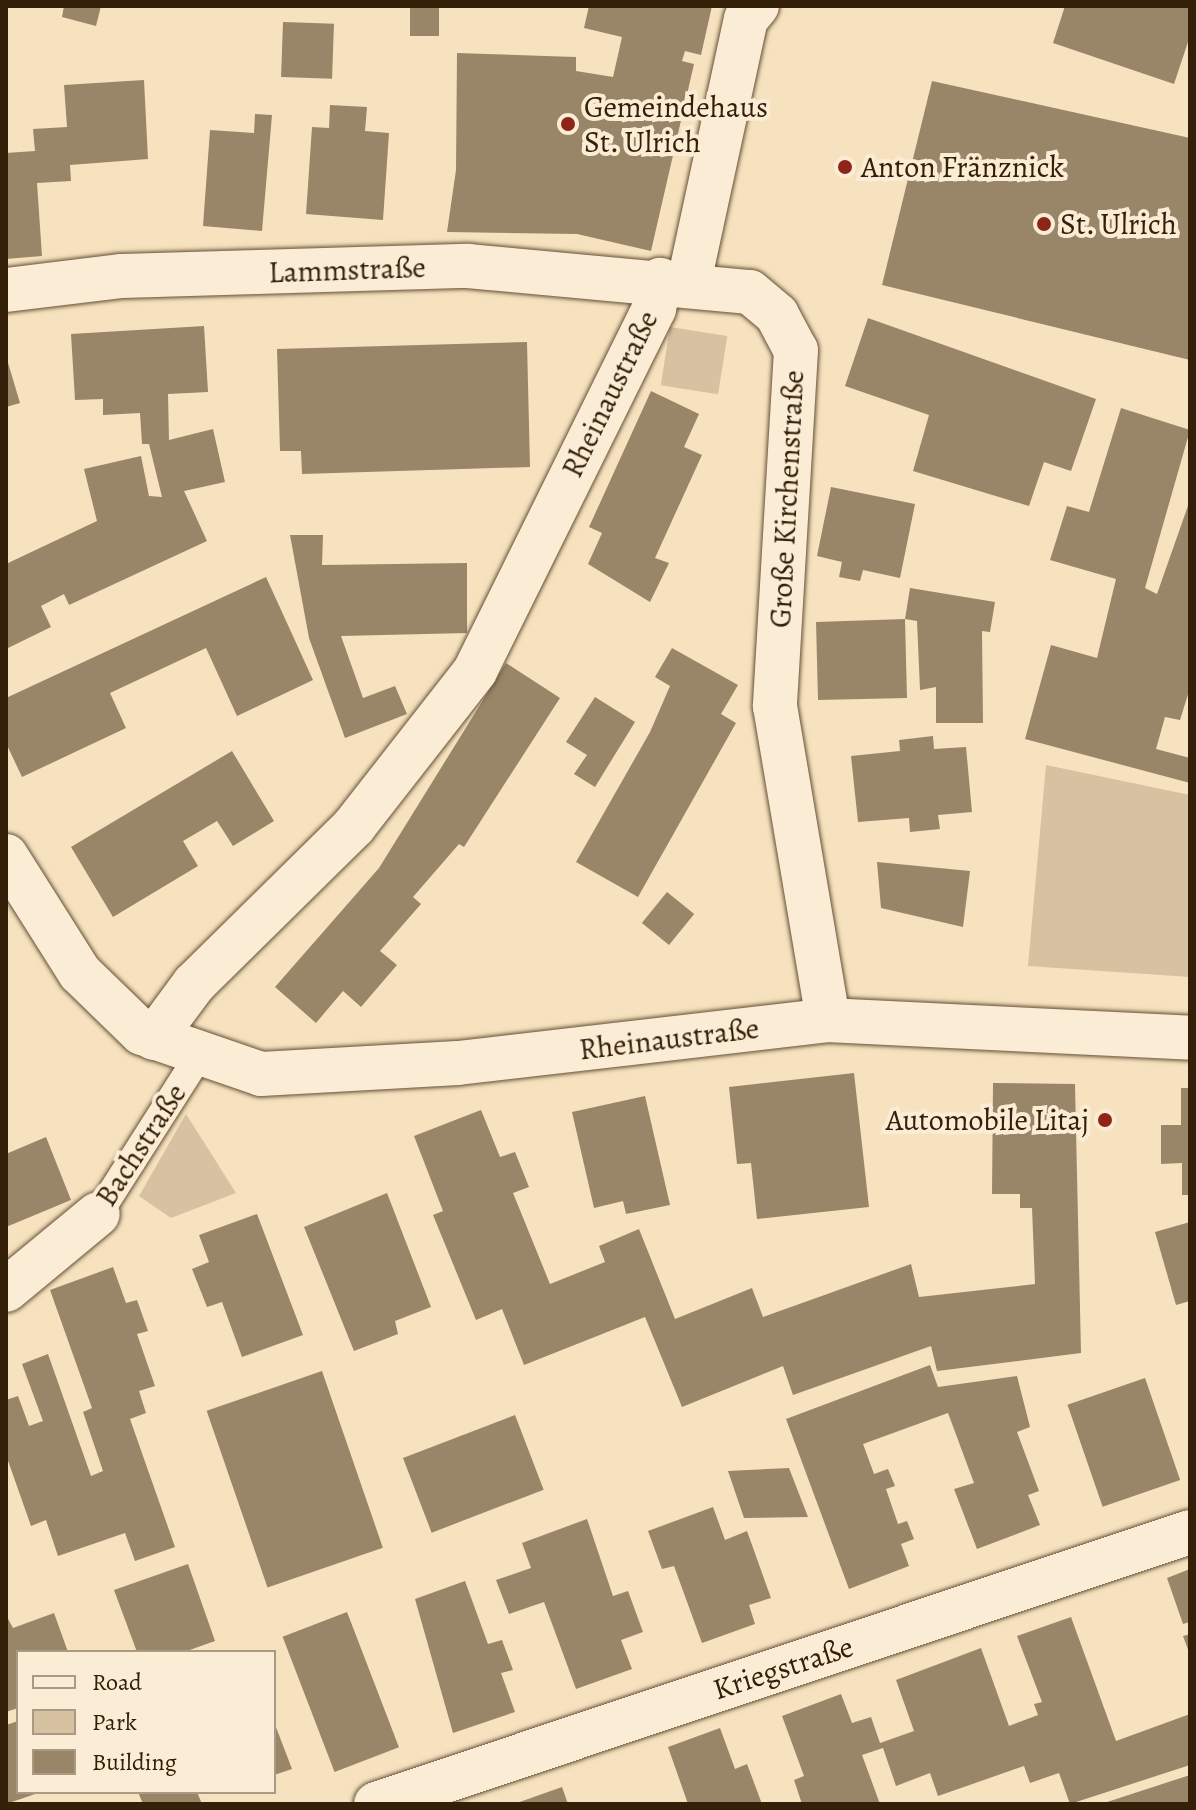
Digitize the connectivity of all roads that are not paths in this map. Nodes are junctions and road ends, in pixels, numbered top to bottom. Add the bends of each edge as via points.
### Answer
1 (757, 6) edge
2 (674, 281) junction
3 (6, 290) edge
4 (6, 856) edge
5 (828, 1020) junction
6 (154, 1038) junction
7 (1190, 1038) edge
8 (198, 1057) junction
9 (98, 1214) joint
10 (6, 1290) edge
11 (1190, 1532) edge
12 (376, 1804) edge

1 - 2 street via 746,19
2 - 3 street, Lammstraße via 468,266 122,276
2 - 5 street, Große Kirchenstraße via 750,292 777,315 796,350 775,706
2 - 6 street, Rheinaustraße via 654,309 475,671 354,826 194,984
4 - 6 street, Rheinaustraße via 80,973
5 - 7 street, Rheinaustraße
5 - 8 street, Rheinaustraße via 331,1074 261,1074
6 - 8 street, Rheinaustraße
8 - 9 lane, Bachstraße
9 - 10 street, Bachstraße
11 - 12 street, Kriegstraße

